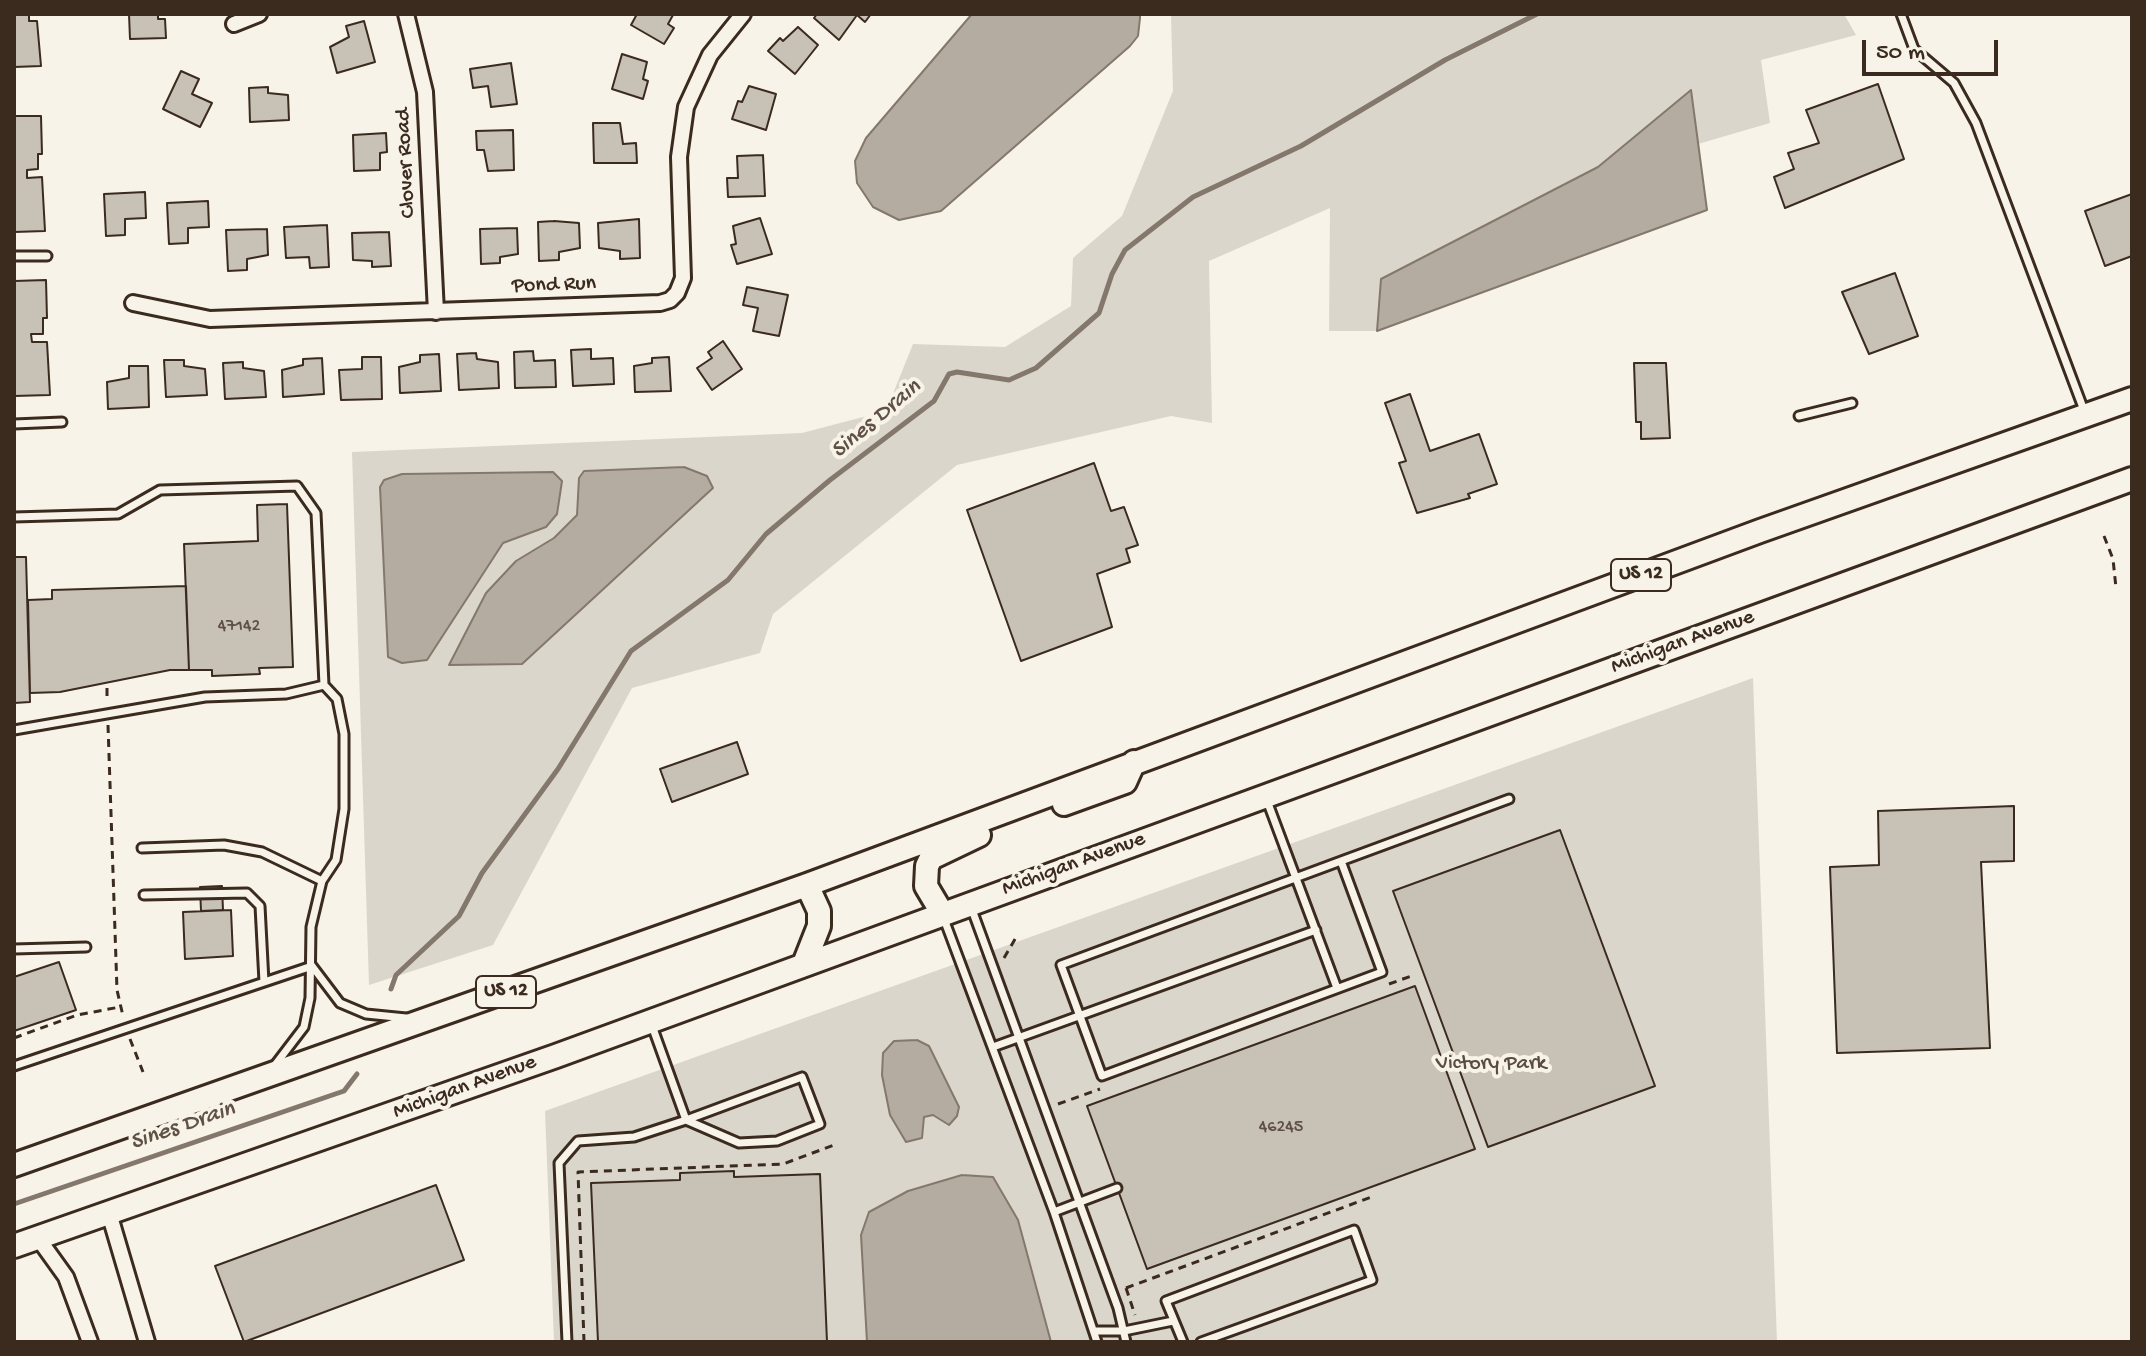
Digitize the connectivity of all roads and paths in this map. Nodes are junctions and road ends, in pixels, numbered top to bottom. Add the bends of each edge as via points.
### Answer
1 (259, 14) edge
2 (406, 14) edge
3 (743, 14) edge
4 (1901, 14) edge
5 (234, 24) dead end
6 (14, 256) edge
7 (47, 256) dead end
8 (133, 303) dead end
9 (436, 312) junction
10 (2132, 399) edge
11 (1852, 403) dead end
12 (2086, 415) junction
13 (1799, 416) dead end
14 (62, 422) dead end
15 (14, 424) edge
16 (2132, 479) edge
17 (14, 517) edge
18 (2104, 536) dead end
19 (2116, 588) dead end
20 (324, 685) junction
21 (107, 688) dead end
22 (108, 714) junction
23 (14, 730) edge
24 (1134, 762) junction
25 (1266, 796) junction
26 (1509, 799) dead end
27 (142, 848) dead end
28 (1341, 861) junction
29 (1296, 878) junction
30 (322, 881) junction
31 (807, 885) junction
32 (144, 895) dead end
33 (969, 903) junction
34 (942, 913) junction
35 (1316, 930) junction
36 (1018, 934) dead end
37 (86, 947) dead end
38 (14, 949) edge
39 (804, 964) junction
40 (1007, 965) dead end
41 (312, 966) junction
42 (264, 982) junction
43 (1337, 988) junction
44 (120, 1007) junction
45 (1080, 1015) junction
46 (428, 1020) junction
47 (650, 1021) junction
48 (126, 1028) junction
49 (1020, 1037) junction
50 (14, 1038) edge
51 (993, 1047) junction
52 (14, 1066) edge
53 (143, 1072) dead end
54 (262, 1079) junction
55 (1058, 1104) dead end
56 (1063, 1117) dead end
57 (686, 1120) junction
58 (834, 1145) dead end
59 (14, 1165) edge
60 (1117, 1188) dead end
61 (1374, 1196) dead end
62 (1080, 1203) junction
63 (1054, 1212) junction
64 (109, 1213) junction
65 (38, 1238) junction
66 (14, 1246) edge
67 (1121, 1275) dead end
68 (1126, 1288) junction
69 (1173, 1321) junction
70 (1138, 1328) junction
71 (1095, 1331) junction
72 (1124, 1331) junction
73 (90, 1342) edge
74 (147, 1342) edge
75 (567, 1342) edge
76 (584, 1342) edge
77 (1097, 1342) edge
78 (1126, 1342) edge
79 (1183, 1342) edge
80 (1201, 1342) edge

1 - 5 street
2 - 9 street, Clover Road via 425,92
3 - 9 street, Pond Run via 710,55 686,107 679,157 683,278 677,293 660,303
4 - 12 lane via 1914,49 1954,83 1976,123
6 - 7 lane
8 - 9 street, Pond Run via 210,319
10 - 12 main road, US 12
11 - 13 lane
12 - 24 main road, US 12
14 - 15 lane
16 - 25 main road, Michigan Avenue
17 - 20 lane via 118,514 160,490 297,486 316,513
18 - 19 path
20 - 22 lane
20 - 30 lane via 337,699 344,734 344,809 336,860
21 - 22 path
22 - 23 lane
22 - 44 path
24 - 31 main road, US 12
24 - 34 main road via 1125,782 958,842 931,858 926,886
25 - 29 lane
25 - 33 main road, Michigan Avenue
26 - 28 lane
27 - 30 lane via 224,845 262,852
28 - 29 lane
28 - 43 lane via 1382,972
29 - 35 lane
29 - 45 lane via 1061,965
30 - 41 lane via 311,927
31 - 39 main road via 819,911 819,926
31 - 46 main road, US 12
32 - 42 lane via 247,893 260,906
33 - 34 main road, Michigan Avenue
33 - 49 lane
34 - 39 main road, Michigan Avenue
34 - 51 lane
35 - 43 lane
35 - 45 lane
36 - 40 path via 1003,959
37 - 38 lane
39 - 47 main road, Michigan Avenue
41 - 42 lane
41 - 46 lane via 340,1003 366,1014
41 - 54 lane via 304,1027
42 - 48 lane
43 - 45 lane via 1102,1076
44 - 48 path
44 - 50 path via 77,1015
45 - 49 lane
46 - 54 main road, US 12
47 - 57 lane
47 - 64 main road, Michigan Avenue
48 - 52 lane
48 - 53 path
49 - 51 lane
49 - 62 lane
51 - 63 lane
54 - 59 main road, US 12
55 - 56 path
57 - 57 lane via 802,1077 820,1124 777,1141 739,1143
57 - 75 lane via 634,1137 578,1141 559,1163
58 - 76 path via 783,1164 578,1172
60 - 62 lane
61 - 68 path
62 - 63 lane
62 - 72 lane
63 - 71 lane
64 - 65 main road, Michigan Avenue
64 - 74 street
65 - 66 main road, Michigan Avenue
65 - 73 street via 66,1277
67 - 68 path
68 - 70 path
69 - 70 lane
69 - 79 lane
69 - 80 lane via 1166,1301 1354,1230 1372,1280
70 - 72 lane
71 - 72 lane
71 - 77 lane
72 - 78 lane

